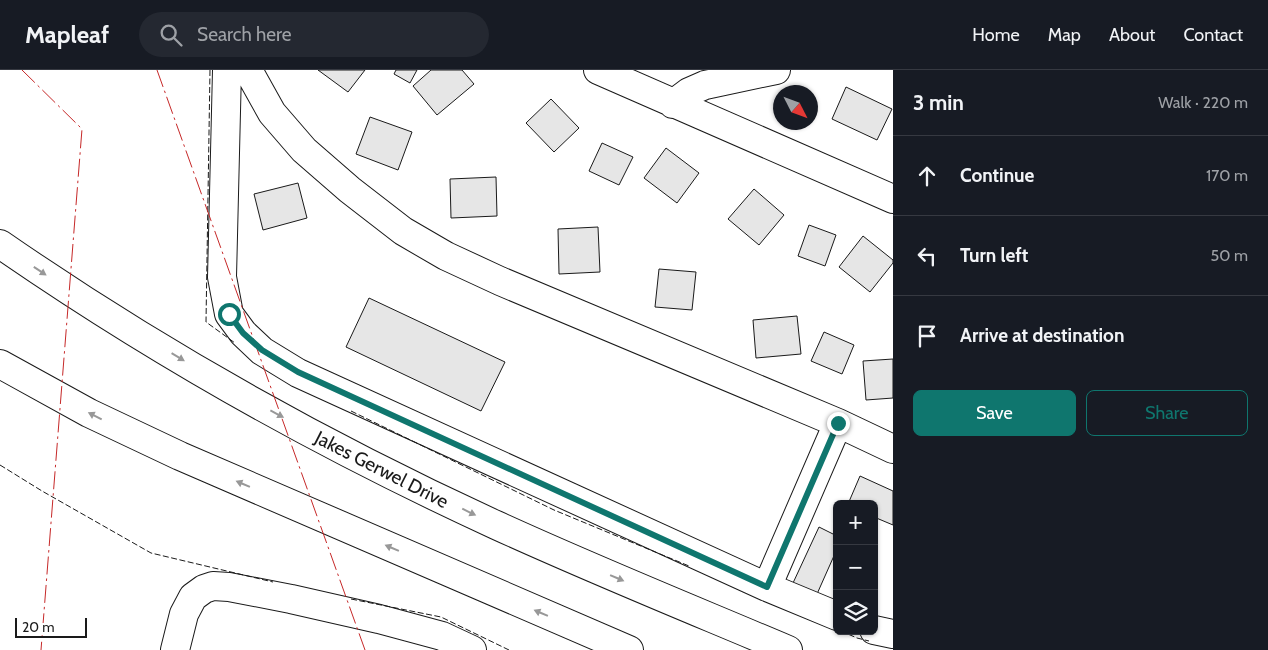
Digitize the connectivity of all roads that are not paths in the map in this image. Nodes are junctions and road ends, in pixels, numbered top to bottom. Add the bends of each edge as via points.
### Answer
1 (227, 70) edge
2 (248, 70) edge
3 (598, 70) edge
4 (776, 70) edge
5 (673, 104) junction
6 (893, 199) edge
7 (0, 244) edge
8 (0, 364) edge
9 (838, 423) junction
10 (893, 449) edge
11 (767, 587) junction
12 (833, 614) edge
13 (878, 631) edge
14 (586, 632) junction
15 (893, 634) edge
16 (175, 650) edge
17 (472, 650) edge
18 (614, 650) edge
19 (629, 650) edge
20 (788, 650) edge

1 - 11 main road via 222,278 229,314 243,333 262,350 298,372
2 - 9 main road via 272,113 304,150 403,230 446,256
3 - 5 main road
4 - 5 main road via 705,85
5 - 6 main road
7 -> 20 main road, Jakes Gerwel Drive via 178,358 364,461 557,552
14 -> 8 main road via 180,456 89,413
9 - 10 main road
9 - 11 main road
11 - 12 main road
13 - 15 main road
14 - 18 main road
14 - 19 main road
16 - 17 main road via 192,597 213,586 291,599 379,620 442,636

